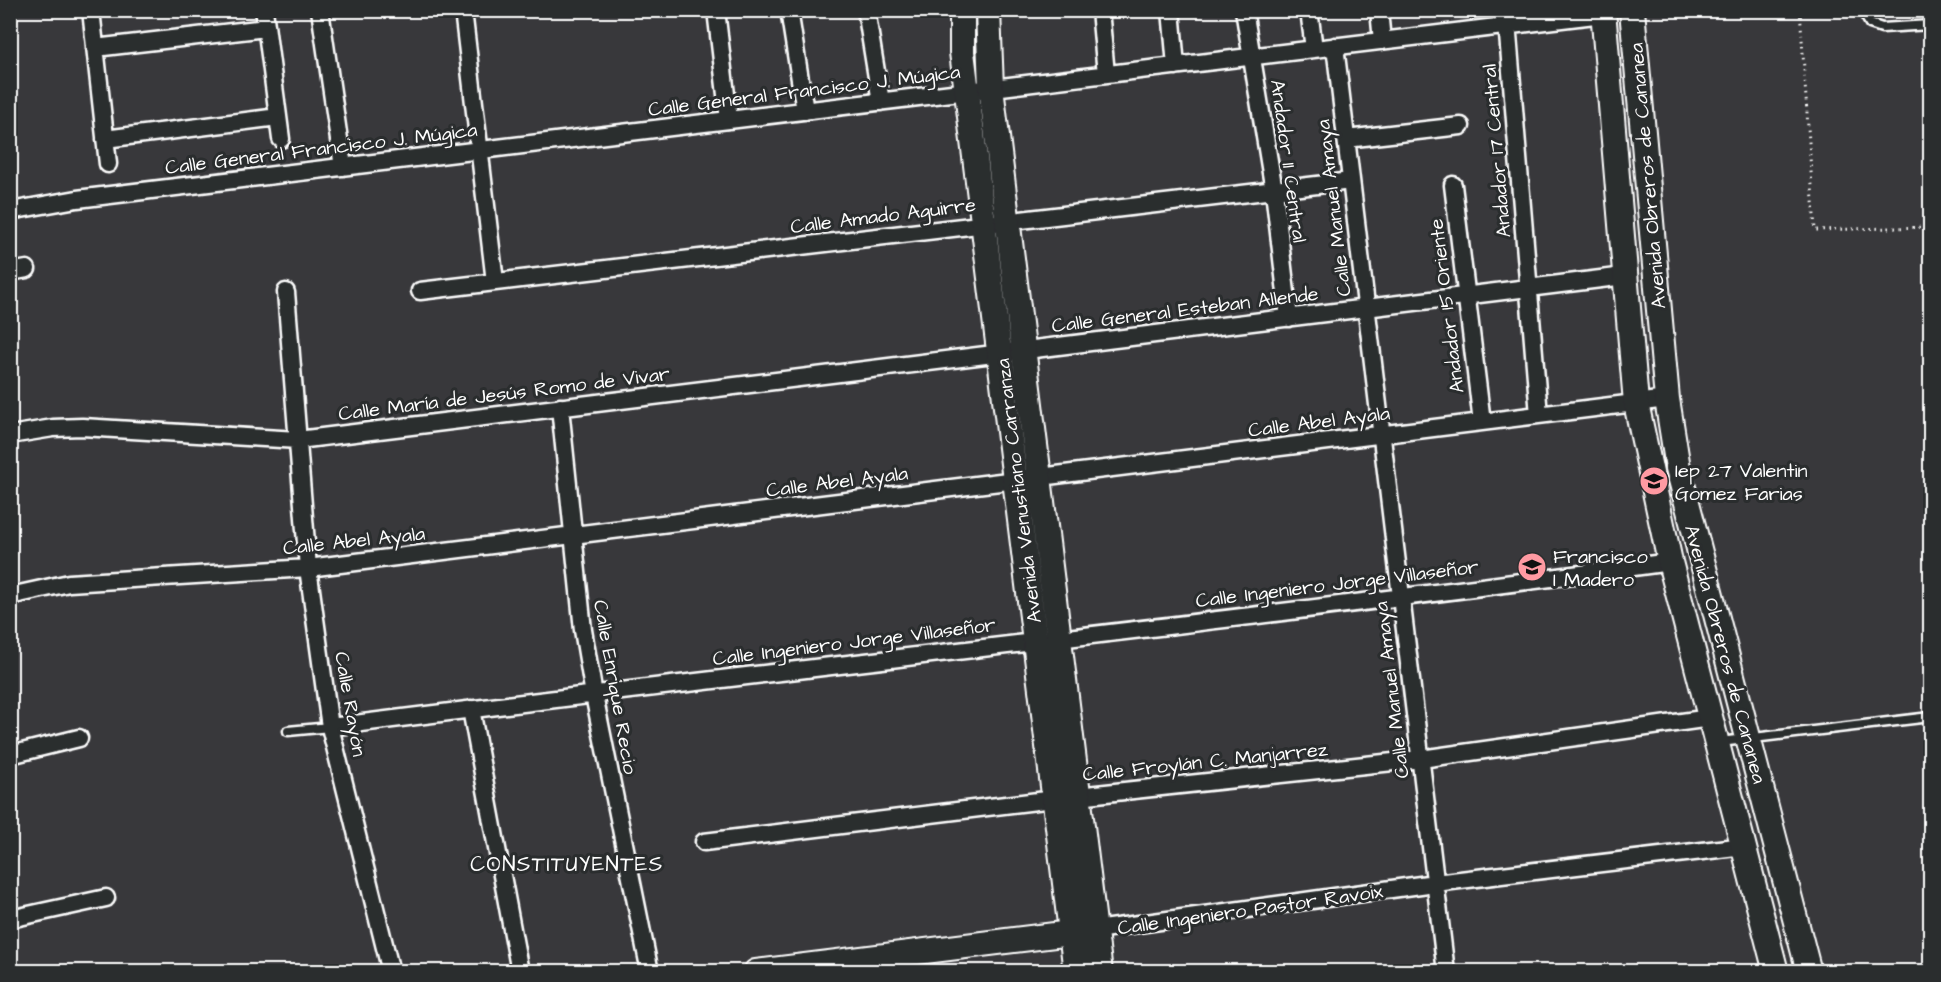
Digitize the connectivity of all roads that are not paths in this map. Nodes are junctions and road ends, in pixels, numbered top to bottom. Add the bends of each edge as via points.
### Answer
1 (90, 10) edge
2 (264, 10) edge
3 (320, 10) edge
4 (463, 10) edge
5 (716, 10) edge
6 (789, 10) edge
7 (866, 10) edge
8 (962, 10) edge
9 (988, 10) edge
10 (1100, 10) edge
11 (1171, 10) edge
12 (1244, 10) edge
13 (1310, 10) edge
14 (1379, 10) edge
15 (1632, 10) edge
16 (1862, 10) edge
17 (1603, 12) edge
18 (1506, 18) edge
19 (1930, 25) edge
20 (266, 28) junction
21 (1382, 41) junction
22 (1335, 46) junction
23 (95, 48) junction
24 (1314, 49) junction
25 (1250, 57) junction
26 (1176, 66) junction
27 (1106, 74) junction
28 (979, 90) junction
29 (880, 102) junction
30 (805, 111) junction
31 (278, 117) junction
32 (729, 120) junction
33 (1461, 126) dead end
34 (281, 138) dead end
35 (105, 140) junction
36 (1346, 140) junction
37 (478, 150) junction
38 (108, 164) dead end
39 (343, 167) junction
40 (1352, 182) junction
41 (1453, 185) dead end
42 (1274, 191) junction
43 (10, 212) edge
44 (996, 223) junction
45 (1625, 276) junction
46 (495, 282) junction
47 (1528, 288) junction
48 (420, 291) dead end
49 (286, 292) dead end
50 (1466, 296) junction
51 (1367, 308) junction
52 (1289, 318) junction
53 (1012, 351) junction
54 (1667, 399) junction
55 (1636, 403) junction
56 (560, 407) junction
57 (1539, 415) junction
58 (1482, 422) junction
59 (1382, 434) junction
60 (10, 435) edge
61 (298, 440) junction
62 (1027, 478) junction
63 (572, 536) junction
64 (1670, 562) junction
65 (308, 568) junction
66 (10, 596) edge
67 (1401, 598) junction
68 (1047, 638) junction
69 (594, 695) junction
70 (471, 709) junction
71 (1930, 717) edge
72 (1710, 718) junction
73 (330, 727) junction
74 (288, 731) dead end
75 (79, 738) dead end
76 (1748, 739) junction
77 (1717, 743) junction
78 (10, 755) edge
79 (1421, 759) junction
80 (1066, 798) junction
81 (704, 842) dead end
82 (1744, 846) junction
83 (1436, 883) junction
84 (106, 898) dead end
85 (10, 919) edge
86 (1095, 930) junction
87 (1071, 933) junction
88 (391, 972) edge
89 (520, 972) edge
90 (650, 972) edge
91 (756, 972) edge
92 (1076, 972) edge
93 (1100, 972) edge
94 (1446, 972) edge
95 (1776, 972) edge
96 (1809, 972) edge

1 - 23 street
2 - 20 street
3 - 39 street
4 - 37 street
5 - 32 street
6 - 30 street
7 - 29 street
8 - 28 street, Avenida Venustiano Carranza
9 - 28 street, Avenida Venustiano Carranza
10 - 27 street
11 - 26 street
12 - 25 street, Andador 11 Central
13 - 24 street
14 - 21 street
15 - 54 street, Avenida Obreros de Cananea
16 - 19 lane via 1870,24 1882,28
17 - 18 street, Calle General Francisco J. Múgica
17 - 45 street, Avenida Obreros de Cananea
18 - 21 street, Calle General Francisco J. Múgica
18 - 47 street, Andador 17 Central
20 - 23 street
20 - 31 street
21 - 22 street, Calle General Francisco J. Múgica
22 - 24 street, Calle General Francisco J. Múgica
22 - 36 street, Calle Manuel Amaya
23 - 35 street
24 - 25 street, Calle General Francisco J. Múgica
25 - 26 street, Calle General Francisco J. Múgica
25 - 42 street, Andador 11 Central
26 - 27 street, Calle General Francisco J. Múgica
27 - 28 street, Calle General Francisco J. Múgica
28 - 29 street, Calle General Francisco J. Múgica
28 - 44 street, Avenida Venustiano Carranza
29 - 30 street, Calle General Francisco J. Múgica
30 - 32 street, Calle General Francisco J. Múgica
31 - 34 street
31 - 35 street
32 - 37 street, Calle General Francisco J. Múgica
33 - 36 street
35 - 38 street
36 - 40 street, Calle Manuel Amaya
37 - 39 street, Calle General Francisco J. Múgica
37 - 46 street
39 - 43 street, Calle General Francisco J. Múgica via 77,199
40 - 42 street, Calle Amado Aguirre
40 - 51 street, Calle Manuel Amaya
41 - 50 street, Andador 15 Oriente
42 - 44 street, Calle Amado Aguirre
42 - 52 street, Andador 11 Central
44 - 46 street, Calle Amado Aguirre
44 - 53 street, Avenida Venustiano Carranza
45 - 47 street, Calle General Esteban Allende
45 - 55 street, Avenida Obreros de Cananea
46 - 48 street, Calle Amado Aguirre
47 - 50 street, Calle General Esteban Allende
47 - 57 street, Andador 17 Central
49 - 61 street, Calle Rayón
50 - 51 street, Calle General Esteban Allende
50 - 58 street, Andador 15 Oriente
51 - 52 street, Calle General Esteban Allende
51 - 59 street, Calle Manuel Amaya
52 - 53 street, Calle General Esteban Allende
53 - 56 street, Calle María de Jesús Romo de Vivar
53 - 62 street, Avenida Venustiano Carranza
54 - 55 street, Calle Abel Ayala
54 - 76 street, Avenida Obreros de Cananea via 1678,468
55 - 57 street, Calle Abel Ayala
55 - 64 street, Avenida Obreros de Cananea
56 - 61 street, Calle María de Jesús Romo de Vivar
56 - 63 street, Calle Enrique Recio
57 - 58 street, Calle Abel Ayala
58 - 59 street, Calle Abel Ayala
59 - 62 street, Calle Abel Ayala
59 - 67 street, Calle Manuel Amaya
60 - 61 street, Calle María de Jesús Romo de Vivar via 81,428
61 - 65 street, Calle Rayón
62 - 63 street, Calle Abel Ayala
62 - 68 street, Avenida Venustiano Carranza
63 - 65 street, Calle Abel Ayala
63 - 69 street, Calle Enrique Recio
64 - 67 street, Calle Ingeniero Jorge Villaseñor
64 - 72 street, Avenida Obreros de Cananea
65 - 66 street, Calle Abel Ayala via 69,583
65 - 73 street, Calle Rayón
67 - 68 street, Calle Ingeniero Jorge Villaseñor
67 - 79 street, Calle Manuel Amaya
68 - 69 street, Calle Ingeniero Jorge Villaseñor
68 - 80 street, Avenida Venustiano Carranza
69 - 70 street, Calle Ingeniero Jorge Villaseñor
69 - 90 street, Calle Enrique Recio
70 - 73 street, Calle Ingeniero Jorge Villaseñor
70 - 89 street
71 - 76 lane
72 - 77 street, Avenida Obreros de Cananea
72 - 79 street, Calle Froylán C. Manjarrez
73 - 74 lane
73 - 88 street, Calle Rayón
75 - 78 street
76 - 77 lane
76 - 96 street, Avenida Obreros de Cananea
77 - 82 street, Avenida Obreros de Cananea
79 - 80 street, Calle Froylán C. Manjarrez
79 - 83 street, Calle Manuel Amaya
80 - 81 street, Calle Froylán C. Manjarrez
80 - 86 street, Avenida Venustiano Carranza
80 - 87 street, Avenida Venustiano Carranza
82 - 83 street, Calle Ingeniero Pastor Ravoix
82 - 95 street, Avenida Obreros de Cananea
83 - 86 street, Calle Ingeniero Pastor Ravoix
83 - 94 street, Calle Manuel Amaya
84 - 85 street
86 - 87 street, Calle Ingeniero Pastor Ravoix
86 - 93 street, Avenida Venustiano Carranza
87 - 91 street, Calle Ingeniero Pastor Ravoix
87 - 92 street, Avenida Venustiano Carranza

